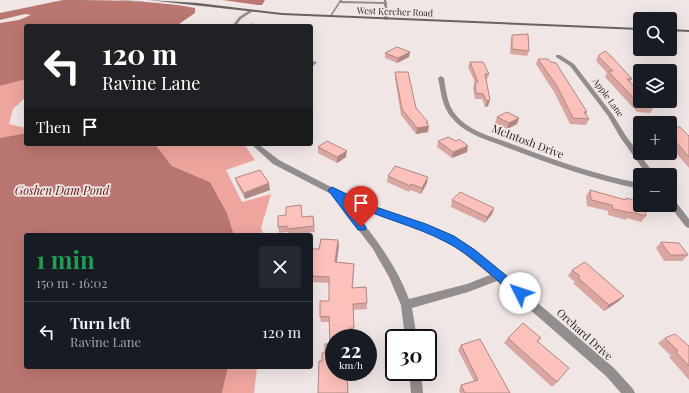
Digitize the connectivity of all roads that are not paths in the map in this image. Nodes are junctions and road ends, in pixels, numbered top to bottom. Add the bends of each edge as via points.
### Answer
1 (150, 0) edge
2 (340, 1) edge
3 (386, 2) edge
4 (251, 11) junction
5 (330, 16) junction
6 (386, 18) junction
7 (236, 24) edge
8 (633, 29) edge
9 (677, 30) edge
10 (689, 31) edge
11 (558, 56) dead end
12 (441, 78) dead end
13 (256, 146) edge
14 (646, 168) edge
15 (633, 185) edge
16 (332, 190) junction
17 (677, 209) edge
18 (689, 225) edge
19 (500, 275) junction
20 (406, 305) junction
21 (410, 329) edge
22 (415, 381) edge
23 (417, 393) edge
24 (629, 393) edge

1 - 4 main road, West Kercher Road
2 - 3 lane
2 - 5 lane
3 - 6 lane
4 - 5 main road, West Kercher Road
4 - 7 street
5 - 6 main road, West Kercher Road
6 - 8 main road, West Kercher Road
9 - 10 main road
11 - 14 street, Apple Lane via 572,65 612,116 623,137
12 - 15 street, McIntosh Drive via 447,107 458,122 466,127 566,168
13 - 16 street, Orchard Drive via 276,162
16 - 19 street, Orchard Drive via 366,208 443,235
16 - 20 street via 371,240 390,271
17 - 18 street
19 - 20 street via 468,288
19 - 24 street, Orchard Drive via 610,372
20 - 21 street
22 - 23 street

